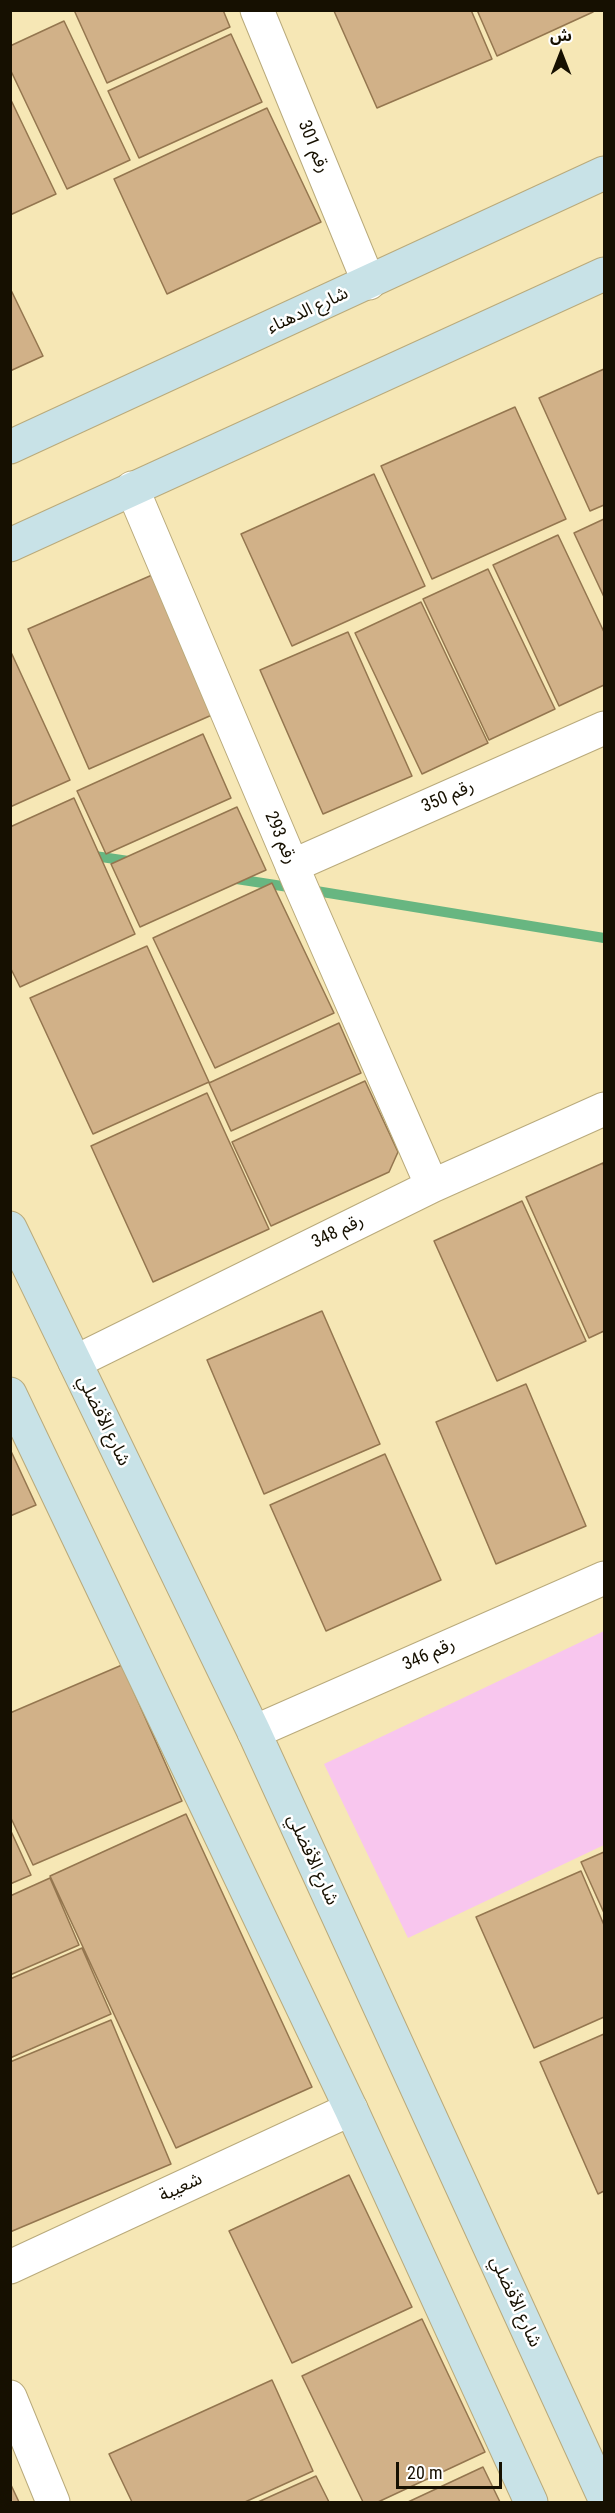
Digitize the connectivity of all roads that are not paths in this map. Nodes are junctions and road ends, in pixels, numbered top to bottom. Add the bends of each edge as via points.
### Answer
1 (257, 10) edge
2 (604, 172) edge
3 (604, 274) edge
4 (369, 283) junction
5 (10, 447) edge
6 (132, 488) junction
7 (10, 545) edge
8 (604, 728) edge
9 (292, 866) junction
10 (604, 1109) edge
11 (432, 1186) junction
12 (10, 1228) edge
13 (75, 1362) junction
14 (10, 1394) edge
15 (604, 1578) edge
16 (254, 1732) junction
17 (351, 2109) junction
18 (10, 2267) edge
19 (10, 2397) edge
20 (604, 2497) edge
21 (53, 2502) edge
22 (531, 2502) edge

1 - 4 street, رقم 301
2 - 4 street, شارع الدهناء
3 - 6 street
4 - 5 street, شارع الدهناء
6 - 7 street
6 - 9 street, رقم 293
8 - 9 street, رقم 350
9 - 11 street, رقم 293
10 - 11 street, رقم 348
11 - 13 street, رقم 348
12 - 13 street, شارع الأفضلي
13 - 16 street, شارع الأفضلي
14 - 17 street
15 - 16 street, رقم 346
16 - 20 street, شارع الأفضلي
17 - 18 street, شعيبة
17 - 22 street
19 - 21 street

